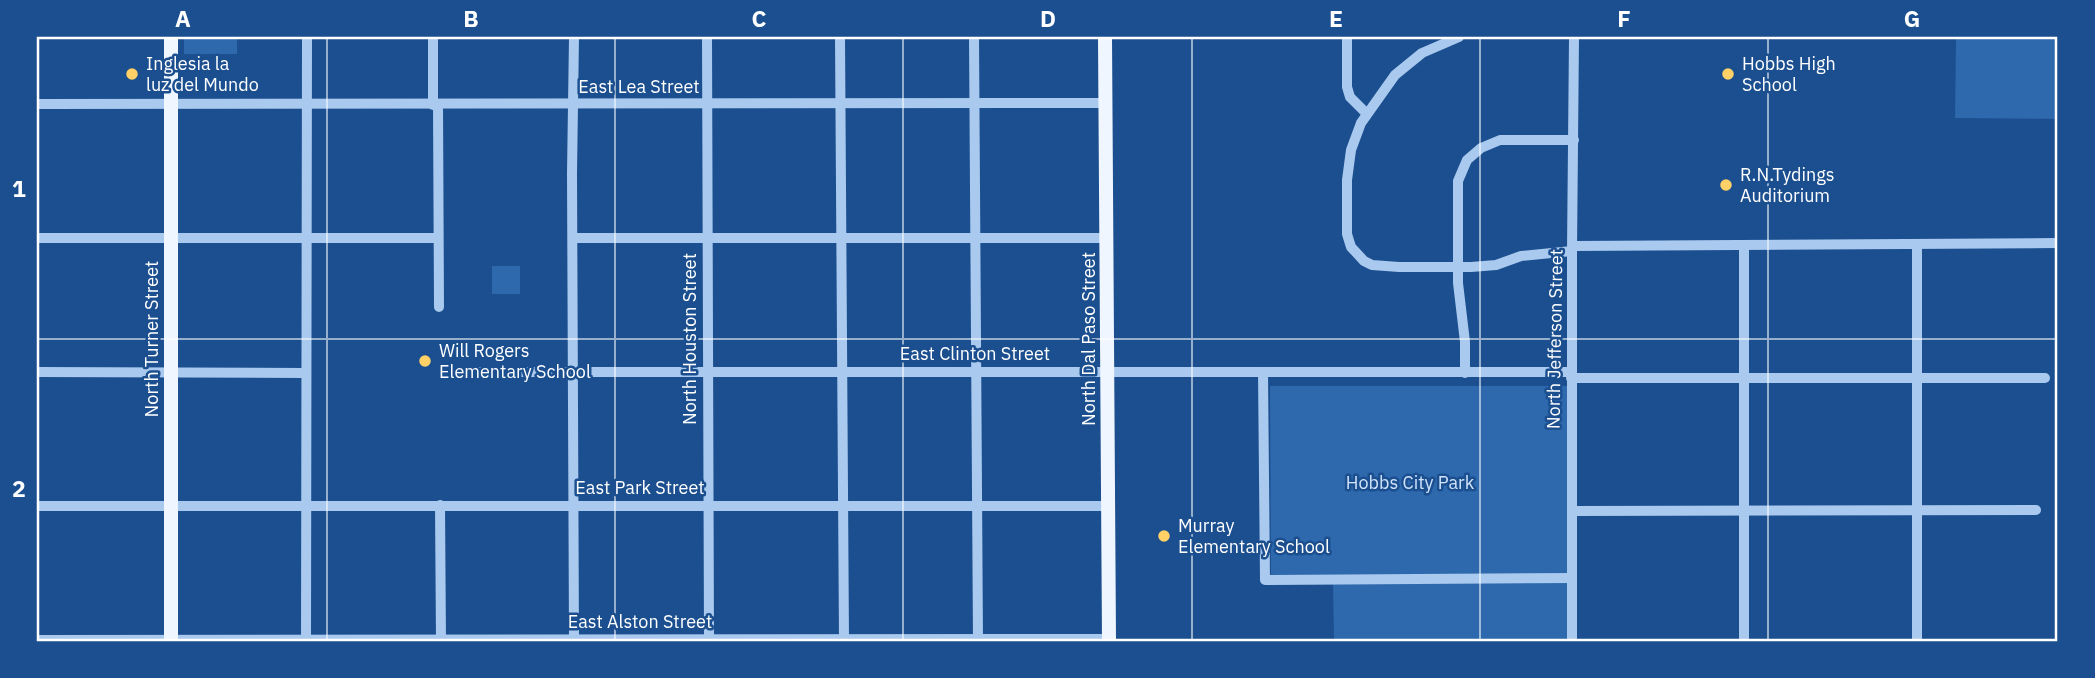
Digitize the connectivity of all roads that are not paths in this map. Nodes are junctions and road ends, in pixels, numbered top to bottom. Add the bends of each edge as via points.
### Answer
1 (171, 37) edge
2 (306, 37) edge
3 (433, 37) edge
4 (574, 37) edge
5 (706, 37) edge
6 (840, 37) edge
7 (974, 37) edge
8 (1105, 37) edge
9 (1346, 37) edge
10 (1459, 37) edge
11 (1574, 37) edge
12 (840, 103) junction
13 (1106, 103) junction
14 (37, 104) edge
15 (171, 104) junction
16 (974, 104) junction
17 (307, 105) junction
18 (436, 105) junction
19 (573, 105) junction
20 (707, 105) junction
21 (1366, 113) junction
22 (1574, 140) junction
23 (707, 237) junction
24 (975, 237) junction
25 (37, 238) edge
26 (306, 238) junction
27 (438, 238) junction
28 (573, 238) junction
29 (841, 238) junction
30 (1107, 238) junction
31 (171, 239) junction
32 (2058, 243) edge
33 (1917, 244) junction
34 (1744, 245) junction
35 (1572, 248) junction
36 (1458, 267) junction
37 (439, 307) dead end
38 (573, 371) junction
39 (708, 371) junction
40 (841, 371) junction
41 (37, 372) edge
42 (463, 372) dead end
43 (976, 372) junction
44 (1108, 372) junction
45 (1263, 372) junction
46 (171, 373) junction
47 (305, 373) junction
48 (1465, 373) junction
49 (1571, 375) junction
50 (1744, 377) junction
51 (1916, 377) junction
52 (2045, 378) dead end
53 (307, 505) junction
54 (440, 505) junction
55 (37, 506) edge
56 (573, 506) junction
57 (708, 506) junction
58 (843, 506) junction
59 (977, 506) junction
60 (1108, 506) junction
61 (171, 507) junction
62 (2036, 510) dead end
63 (1572, 511) junction
64 (1744, 511) junction
65 (1917, 511) junction
66 (1572, 578) junction
67 (37, 640) edge
68 (709, 640) edge
69 (844, 640) edge
70 (978, 640) edge
71 (1110, 640) edge
72 (171, 641) edge
73 (306, 641) edge
74 (440, 641) edge
75 (574, 641) edge
76 (1572, 641) edge
77 (1744, 641) edge
78 (1917, 641) edge

1 - 15 main road, North Turner Street
2 - 17 street
3 - 18 street
4 - 19 street
5 - 20 street, North Houston Street
6 - 12 street
7 - 16 street
8 - 13 main road, North Dal Paso Street
9 - 21 street via 1347,87
10 - 21 street via 1422,53 1395,75
11 - 22 street, North Jefferson Street
12 - 16 street, East Lea Street
12 - 20 street, East Lea Street
12 - 29 street
13 - 16 street, East Lea Street
13 - 30 main road, North Dal Paso Street
14 - 15 street, East Lea Street
15 - 17 street, East Lea Street
15 - 31 main road, North Turner Street
16 - 24 street
17 - 18 street, East Lea Street
17 - 26 street
18 - 19 street, East Lea Street
18 - 27 street
19 - 20 street, East Lea Street
19 - 28 street
20 - 23 street, North Houston Street
21 - 36 street via 1351,150 1347,180 1351,247 1372,265
22 - 35 street, North Jefferson Street
22 - 36 street via 1500,140 1467,160 1458,181
23 - 28 street
23 - 29 street
23 - 39 street, North Houston Street
24 - 29 street
24 - 30 street
24 - 43 street
25 - 31 street
26 - 27 street
26 - 31 street
26 - 47 street
27 - 37 street
28 - 38 street
29 - 40 street
30 - 44 main road, North Dal Paso Street
31 - 46 main road, North Turner Street
32 - 33 street
33 - 34 street
33 - 51 street
34 - 35 street
34 - 50 street
35 - 36 street via 1496,265
35 - 49 street, North Jefferson Street
36 - 48 street
38 - 39 street, East Clinton Street
38 - 42 street, East Clinton Street
38 - 56 street
39 - 40 street, East Clinton Street
39 - 57 street, North Houston Street
40 - 43 street, East Clinton Street
40 - 58 street
41 - 46 street
43 - 44 street, East Clinton Street
43 - 59 street
44 - 45 street, East Clinton Street
44 - 60 main road, North Dal Paso Street
45 - 48 street, East Clinton Street
45 - 66 street via 1265,580
46 - 47 street
46 - 61 main road, North Turner Street
47 - 53 street
48 - 49 street, East Clinton Street
49 - 50 street, East Clinton Street
49 - 63 street, North Jefferson Street
50 - 51 street, East Clinton Street
50 - 64 street
51 - 52 street, East Clinton Street
51 - 65 street
53 - 54 street, East Park Street
53 - 61 street, East Park Street
53 - 73 street
54 - 56 street, East Park Street
54 - 74 street
55 - 61 street, East Park Street
56 - 57 street, East Park Street
56 - 75 street
57 - 58 street, East Park Street
57 - 68 street, North Houston Street
58 - 59 street, East Park Street
58 - 69 street
59 - 60 street, East Park Street
59 - 70 street
60 - 71 main road, North Dal Paso Street
61 - 72 main road, North Turner Street
62 - 65 street
63 - 64 street
63 - 66 street, North Jefferson Street
64 - 65 street
64 - 77 street
65 - 78 street
66 - 76 street, North Jefferson Street
67 - 72 street, East Alston Street
68 - 69 street, East Alston Street
68 - 75 street, East Alston Street
69 - 70 street, East Alston Street
70 - 71 street, East Alston Street
72 - 73 street, East Alston Street
73 - 74 street, East Alston Street
74 - 75 street, East Alston Street

